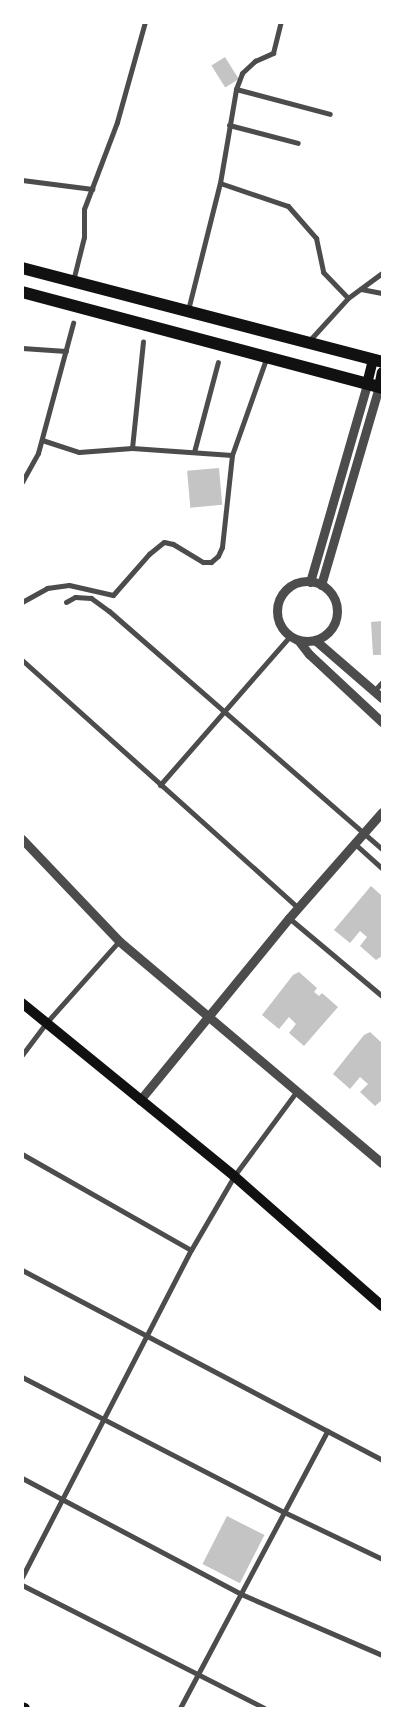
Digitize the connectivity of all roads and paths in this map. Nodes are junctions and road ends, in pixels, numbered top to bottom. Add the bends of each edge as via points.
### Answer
1 (145, 22) edge
2 (281, 22) edge
3 (236, 89) junction
4 (330, 114) dead end
5 (229, 125) junction
6 (298, 143) dead end
7 (22, 180) edge
8 (220, 183) junction
9 (92, 189) junction
10 (22, 268) edge
11 (382, 273) edge
12 (73, 281) junction
13 (361, 289) junction
14 (22, 292) edge
15 (382, 293) edge
16 (348, 298) junction
17 (187, 311) junction
18 (73, 323) dead end
19 (143, 342) dead end
20 (308, 342) junction
21 (22, 348) edge
22 (66, 351) junction
23 (268, 356) junction
24 (378, 361) edge
25 (218, 362) dead end
26 (382, 372) edge
27 (376, 386) edge
28 (42, 440) junction
29 (132, 448) junction
30 (194, 452) junction
31 (232, 455) junction
32 (22, 482) edge
33 (310, 582) junction
34 (321, 585) junction
35 (22, 602) edge
36 (66, 602) dead end
37 (294, 638) junction
38 (315, 640) junction
39 (22, 660) edge
40 (382, 682) edge
41 (374, 691) junction
42 (382, 698) edge
43 (223, 710) junction
44 (382, 722) edge
45 (160, 785) junction
46 (382, 812) edge
47 (364, 833) junction
48 (22, 839) edge
49 (355, 844) junction
50 (382, 849) edge
51 (382, 868) edge
52 (298, 908) junction
53 (289, 918) junction
54 (120, 941) junction
55 (382, 996) edge
56 (22, 1003) edge
57 (207, 1017) junction
58 (46, 1023) junction
59 (22, 1055) edge
60 (297, 1090) junction
61 (140, 1100) junction
62 (22, 1154) edge
63 (382, 1162) edge
64 (234, 1176) junction
65 (191, 1250) junction
66 (22, 1270) edge
67 (382, 1306) edge
68 (149, 1338) junction
69 (22, 1377) edge
70 (105, 1420) junction
71 (327, 1431) junction
72 (382, 1460) edge
73 (22, 1478) edge
74 (64, 1500) junction
75 (284, 1512) junction
76 (382, 1559) edge
77 (22, 1577) edge
78 (22, 1585) edge
79 (241, 1594) junction
80 (382, 1655) edge
81 (198, 1673) junction
82 (180, 1708) edge
83 (264, 1708) edge

1 - 9 street via 117,122
2 - 3 street via 273,53 242,73
3 - 4 street
3 - 5 street
5 - 6 street
5 - 8 street
7 - 9 street
8 - 16 street via 288,206 316,238 323,272
8 - 17 street
9 - 12 street via 84,209 84,237
10 - 12 main road
11 - 13 street
12 - 17 main road
13 - 15 street
13 - 16 street
14 - 23 main road
16 - 20 street
17 - 20 main road
18 - 22 street
19 - 29 street
20 - 24 main road
21 - 22 street
22 - 28 street
23 - 27 main road
23 - 31 street
24 - 27 main road
25 - 30 street
26 - 27 main road
27 - 33 street
27 - 34 street
28 - 29 street via 79,452
28 - 32 street
29 - 30 street
30 - 31 street
31 - 35 street via 222,547 218,556 208,563 164,542 113,595 69,585 47,588
33 - 34 street
33 - 37 street via 291,586 278,601 278,620
34 - 38 street via 329,592 336,610 331,629
36 - 43 street via 75,597 91,598
37 - 38 street
37 - 43 street
37 - 44 street
38 - 41 street
39 - 45 street
40 - 41 street
41 - 42 street
43 - 45 street
43 - 47 street
45 - 52 street
46 - 47 street
47 - 49 street
47 - 50 street
48 - 54 street
49 - 51 street
49 - 52 street
52 - 53 street
53 - 55 street
53 - 57 street
54 - 57 street
54 - 58 street
56 - 58 main road
57 - 60 street
57 - 61 street
58 - 59 street
58 - 61 main road
60 - 63 street
60 - 64 street
61 - 64 main road
62 - 65 street
64 - 65 street
64 - 67 main road
65 - 68 street
66 - 68 street
68 - 70 street
68 - 71 street
69 - 70 street
70 - 74 street
70 - 75 street
71 - 72 street
71 - 75 street
73 - 74 street
74 - 77 street
74 - 79 street
75 - 76 street
75 - 79 street
78 - 81 street
79 - 80 street
79 - 81 street
81 - 82 street
81 - 83 street

